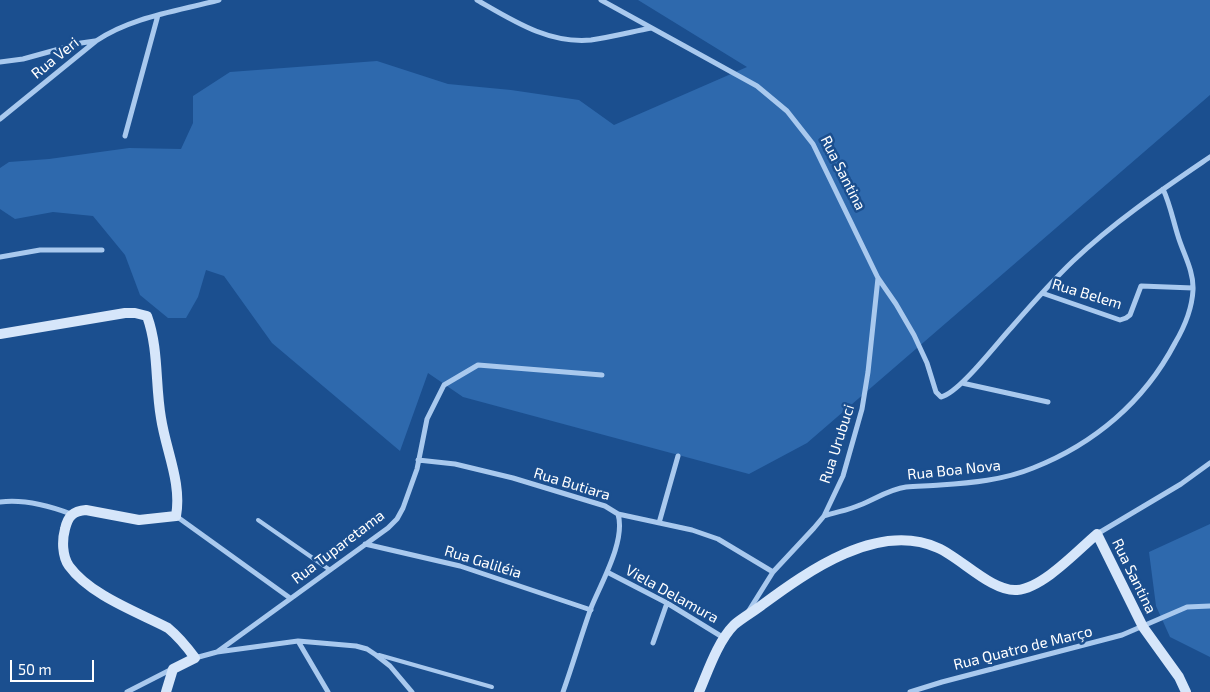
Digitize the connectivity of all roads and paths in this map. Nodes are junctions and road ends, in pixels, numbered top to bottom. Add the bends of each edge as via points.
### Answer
1 (219, 0) edge
2 (477, 0) edge
3 (601, 0) edge
4 (158, 15) junction
5 (652, 28) junction
6 (96, 41) junction
7 (0, 62) edge
8 (0, 119) edge
9 (125, 136) dead end
10 (1210, 157) edge
11 (1163, 189) junction
12 (102, 250) dead end
13 (0, 257) edge
14 (878, 278) junction
15 (1193, 288) junction
16 (1042, 293) junction
17 (0, 334) edge
18 (602, 375) dead end
19 (962, 384) junction
20 (1048, 402) dead end
21 (678, 456) dead end
22 (418, 460) junction
23 (1210, 463) edge
24 (0, 502) edge
25 (71, 514) junction
26 (618, 514) junction
27 (176, 516) junction
28 (824, 516) junction
29 (258, 520) dead end
30 (659, 523) junction
31 (1097, 534) junction
32 (365, 544) junction
33 (330, 570) junction
34 (606, 572) junction
35 (773, 572) junction
36 (290, 598) junction
37 (667, 604) junction
38 (1210, 606) edge
39 (591, 610) junction
40 (744, 618) junction
41 (1143, 627) junction
42 (724, 638) junction
43 (298, 640) junction
44 (653, 643) dead end
45 (217, 652) junction
46 (376, 655) junction
47 (195, 658) junction
48 (173, 669) junction
49 (492, 687) dead end
50 (127, 692) edge
51 (166, 692) edge
52 (328, 692) edge
53 (410, 692) edge
54 (563, 692) edge
55 (698, 692) edge
56 (910, 692) edge
57 (1186, 692) edge

1 - 4 street
2 - 5 street via 535,31 564,39 589,40
3 - 5 street, Rua Santina
4 - 6 street via 110,31
4 - 9 street
5 - 14 street, Rua Santina via 757,86 787,111 813,144
6 - 7 street, Rua Veri
6 - 8 street, Rua Veri
10 - 11 street
11 - 15 street, Rua Boa Nova
11 - 16 street via 1117,223
12 - 13 street via 40,250
14 - 19 street, Rua Santina via 914,335 936,392 941,397 945,396
14 - 28 street, Rua Urubuci via 862,409 842,476
15 - 16 street, Rua Belem via 1141,286 1130,315 1120,320
15 - 28 street, Rua Boa Nova via 1188,319 1159,372 1130,406 1080,445 1010,476 905,487
16 - 19 street
17 - 27 street via 125,313 146,316 155,347 161,418 176,482
18 - 22 street, Rua Tuparetama via 478,365 444,385 427,419
19 - 20 street
21 - 30 street
22 - 26 street, Rua Butiara via 455,464 513,478 605,506
22 - 32 street, Rua Tuparetama via 404,508 388,528
23 - 31 street, Rua Santina
24 - 25 street via 46,506
25 - 27 street via 86,510 139,520
25 - 47 street via 63,536 68,566 98,592 168,628
26 - 30 street
26 - 34 street, Rua Butiara via 620,531
27 - 36 street
28 - 35 street, Rua Urubuci
29 - 33 lane
30 - 35 street via 718,539
31 - 40 street via 1042,582 1014,590 997,587 938,548 911,541 877,543 842,554 811,570
31 - 41 street, Rua Santina
32 - 33 street, Rua Tuparetama
32 - 39 street, Rua Galiléia via 460,566
33 - 36 street, Rua Tuparetama
34 - 37 street, Viela Delamura
34 - 39 street, Rua Butiara
35 - 40 street, Rua Urubuci
36 - 45 street, Rua Tuparetama
37 - 42 street, Viela Delamura
37 - 44 street
38 - 41 street, Rua Quatro de Março via 1187,607
39 - 54 street
40 - 42 street
41 - 56 street, Rua Quatro de Março
41 - 57 street, Rua Santina
42 - 55 street
43 - 45 street
43 - 46 street via 356,646
43 - 52 street
45 - 47 street
46 - 49 lane
46 - 53 street via 390,666
47 - 48 street
48 - 50 street
48 - 51 street

